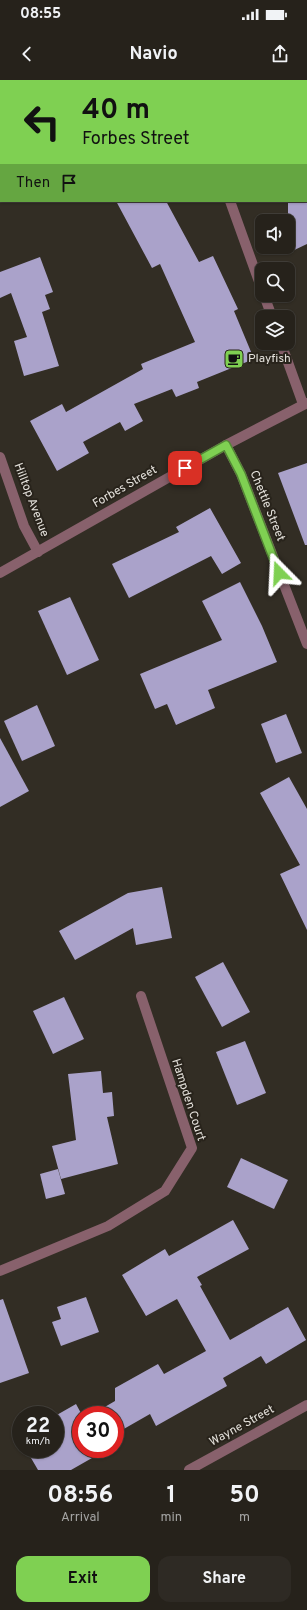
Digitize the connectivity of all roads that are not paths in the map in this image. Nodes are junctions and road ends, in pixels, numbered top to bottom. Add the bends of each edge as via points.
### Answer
1 (230, 202) edge
2 (255, 271) edge
3 (284, 350) edge
4 (305, 404) edge
5 (226, 445) junction
6 (0, 457) edge
7 (38, 552) junction
8 (0, 573) edge
9 (307, 644) edge
10 (140, 996) dead end
11 (0, 1272) edge
12 (307, 1405) edge
13 (189, 1470) edge

1 - 2 street
3 - 4 street
4 - 5 street, Forbes Street
5 - 7 street, Forbes Street
5 - 9 street, Chettle Street via 241,474
6 - 7 street, Hilltop Avenue via 24,526
7 - 8 street, Forbes Street
10 - 11 street, Hampden Court via 192,1148 165,1190 108,1226
12 - 13 street, Wayne Street

